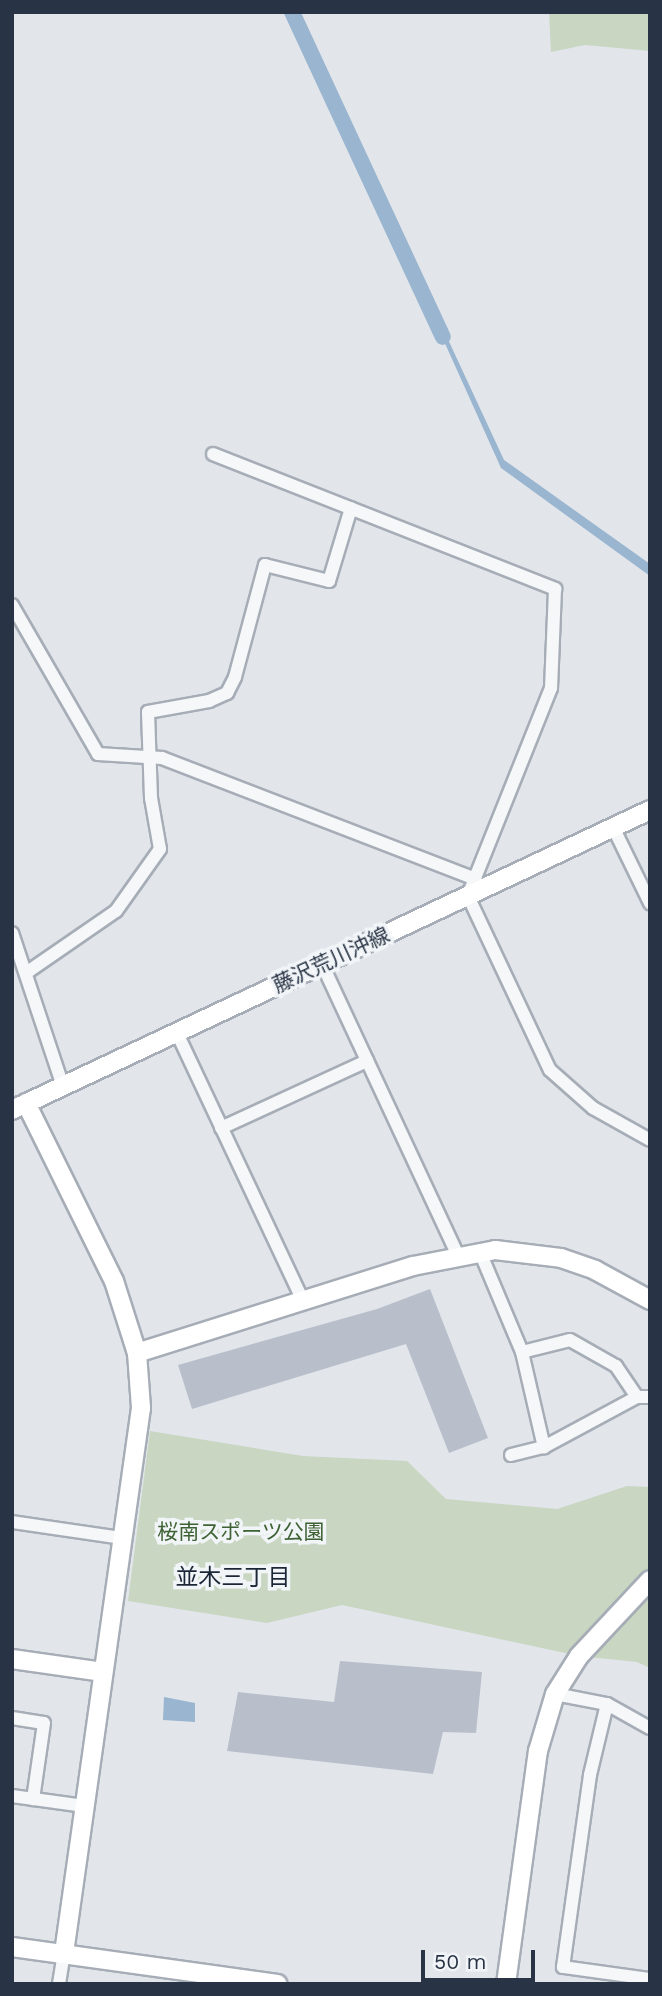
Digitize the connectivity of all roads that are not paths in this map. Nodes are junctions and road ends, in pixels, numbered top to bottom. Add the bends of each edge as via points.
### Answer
1 (213, 454) dead end
2 (351, 508) junction
3 (12, 605) edge
4 (152, 758) junction
5 (650, 810) edge
6 (612, 827) junction
7 (471, 887) junction
8 (650, 904) edge
9 (12, 933) edge
10 (322, 964) junction
11 (26, 973) junction
12 (177, 1033) junction
13 (367, 1061) junction
14 (63, 1086) junction
15 (19, 1106) edge
16 (221, 1128) junction
17 (650, 1140) edge
18 (480, 1252) junction
19 (458, 1255) junction
20 (650, 1300) edge
21 (304, 1303) junction
22 (522, 1352) junction
23 (137, 1353) junction
24 (643, 1397) edge
25 (544, 1447) junction
26 (511, 1455) dead end
27 (12, 1522) edge
28 (122, 1538) junction
29 (650, 1580) edge
30 (12, 1659) edge
31 (103, 1672) junction
32 (555, 1694) junction
33 (607, 1704) junction
34 (12, 1718) edge
35 (650, 1728) edge
36 (12, 1796) edge
37 (33, 1799) junction
38 (84, 1806) junction
39 (12, 1947) edge
40 (64, 1954) junction
41 (650, 1979) edge
42 (59, 1984) edge
43 (276, 1984) edge
44 (506, 1984) edge

1 - 2 street
2 - 4 street via 329,581 264,565 227,692 209,701 148,712
2 - 7 street via 555,589 551,688
3 - 4 street via 98,754
4 - 7 street
4 - 11 street via 151,798 160,849 116,911
5 - 6 street, 藤沢荒川沖線
6 - 7 street, 藤沢荒川沖線
6 - 8 street
7 - 10 street, 藤沢荒川沖線
7 - 17 street via 550,1070 593,1108
9 - 11 street
10 - 12 street, 藤沢荒川沖線
10 - 13 street
11 - 14 street
12 - 14 street, 藤沢荒川沖線
12 - 16 street
13 - 16 street
13 - 19 street
14 - 15 street, 藤沢荒川沖線
15 - 23 street via 114,1281
16 - 21 street
18 - 19 street
18 - 20 street via 528,1252 561,1258 595,1269
18 - 22 street
19 - 21 street
21 - 23 street
22 - 24 street via 570,1340 616,1366
22 - 25 street
23 - 28 street via 141,1408
24 - 25 street
25 - 26 street
27 - 28 street
28 - 31 street
29 - 32 street via 579,1656
30 - 31 street
31 - 38 street
32 - 33 street
32 - 44 street via 538,1751
33 - 35 street
33 - 41 street via 590,1776 563,1967
34 - 37 street via 44,1723
36 - 37 street
37 - 38 street
38 - 40 street
39 - 40 street
40 - 42 street
40 - 43 street

